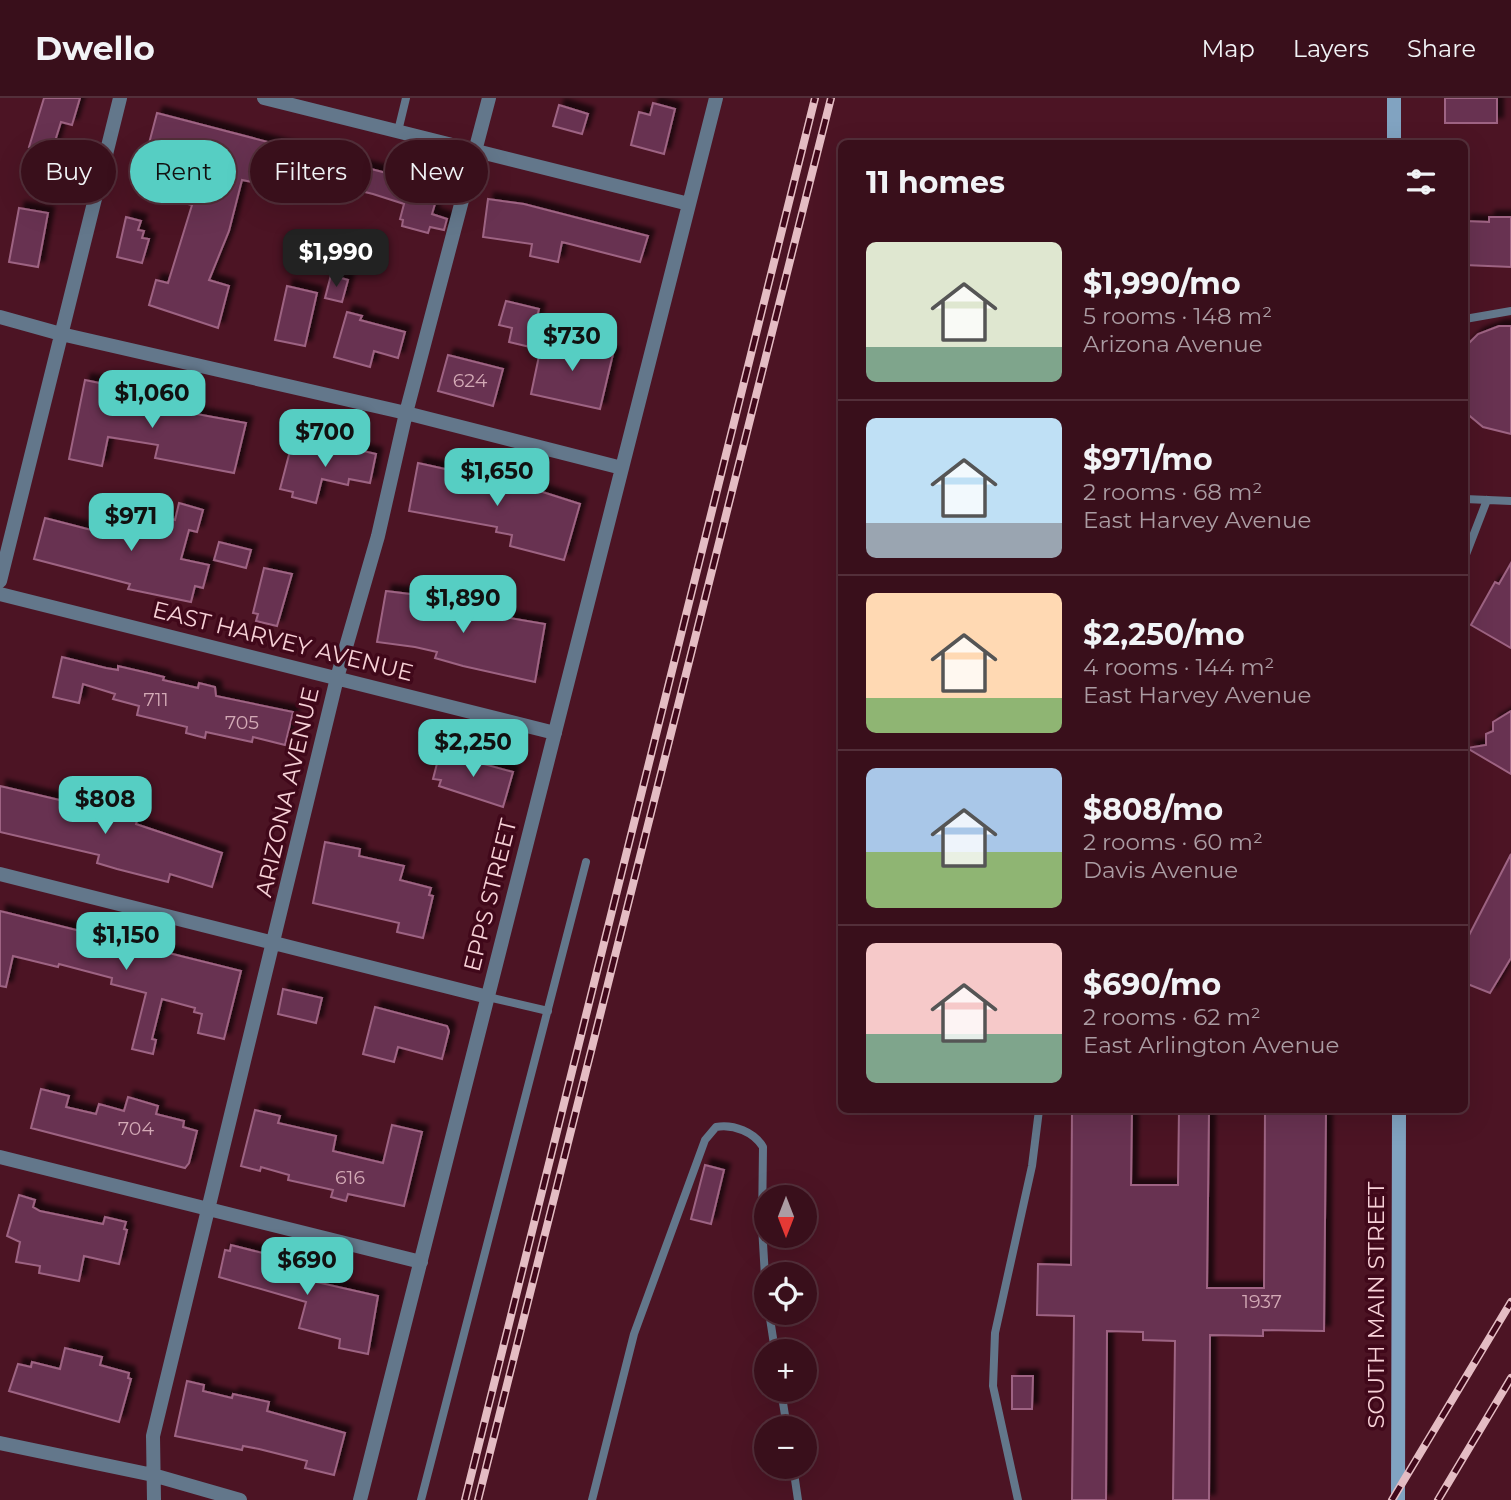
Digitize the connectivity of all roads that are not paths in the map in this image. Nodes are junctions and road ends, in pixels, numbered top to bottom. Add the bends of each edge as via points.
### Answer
1 (120, 98) edge
2 (264, 98) edge
3 (406, 98) edge
4 (489, 98) edge
5 (716, 98) edge
6 (1394, 98) edge
7 (398, 131) junction
8 (434, 140) edge
9 (477, 140) edge
10 (1394, 140) edge
11 (488, 154) edge
12 (460, 203) edge
13 (689, 204) junction
14 (1511, 311) edge
15 (0, 317) edge
16 (1468, 318) edge
17 (61, 334) junction
18 (406, 413) junction
19 (622, 468) junction
20 (1468, 499) edge
21 (1487, 500) junction
22 (1511, 502) edge
23 (1468, 543) edge
24 (0, 581) edge
25 (0, 594) edge
26 (337, 678) junction
27 (555, 733) junction
28 (586, 862) dead end
29 (0, 874) edge
30 (274, 943) junction
31 (488, 997) junction
32 (548, 1011) junction
33 (1039, 1113) edge
34 (1399, 1113) edge
35 (0, 1157) edge
36 (209, 1209) junction
37 (421, 1262) junction
38 (764, 1262) edge
39 (0, 1443) edge
40 (153, 1475) junction
41 (795, 1479) edge
42 (154, 1500) edge
43 (240, 1500) edge
44 (360, 1500) edge
45 (421, 1500) edge
46 (592, 1500) edge
47 (798, 1500) edge
48 (1018, 1500) edge
49 (1398, 1500) edge

1 - 17 street
2 - 7 street
3 - 7 lane
4 - 9 street, ARIZONA AVENUE
5 - 13 street, EPPS STREET
6 - 10 street
7 - 8 street
11 - 13 street
12 - 18 street, ARIZONA AVENUE
13 - 19 street, EPPS STREET
14 - 16 lane
15 - 17 street
17 - 18 street
17 - 24 street
18 - 19 street
18 - 26 street, ARIZONA AVENUE via 379,537
19 - 27 street, EPPS STREET
20 - 21 lane
21 - 22 lane
21 - 23 lane
25 - 26 street, EAST HARVEY AVENUE
26 - 27 street, EAST HARVEY AVENUE
26 - 30 street, ARIZONA AVENUE
27 - 31 street, EPPS STREET
28 - 32 lane
29 - 30 street
30 - 31 street
30 - 36 street, ARIZONA AVENUE
31 - 32 lane
31 - 37 street, EPPS STREET
32 - 45 lane
33 - 48 lane via 1032,1166 995,1333 993,1386
34 - 49 street, SOUTH MAIN STREET
35 - 36 street
36 - 37 street
36 - 40 street, ARIZONA AVENUE via 153,1436
37 - 44 street, EPPS STREET
38 - 46 lane via 763,1147 748,1133 716,1126 705,1140 634,1334
39 - 40 street
40 - 42 street, ARIZONA AVENUE
40 - 43 street
41 - 47 lane

